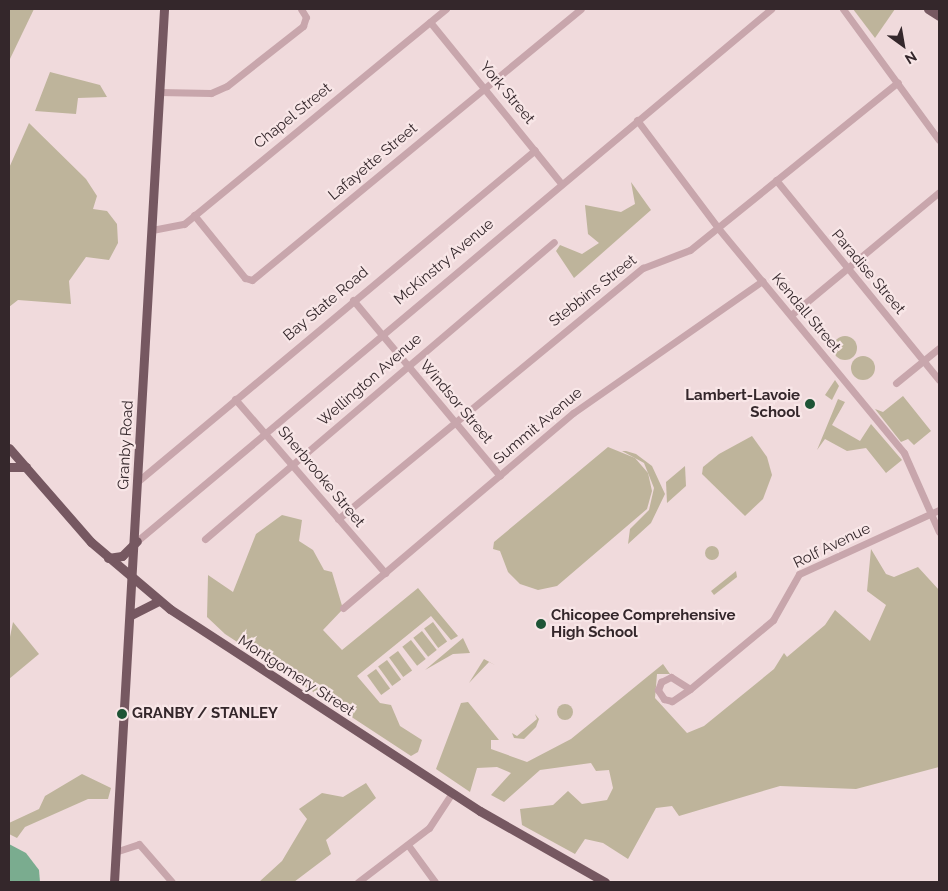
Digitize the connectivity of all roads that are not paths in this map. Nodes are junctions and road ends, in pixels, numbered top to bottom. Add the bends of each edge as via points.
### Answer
1 (164, 9) edge
2 (301, 9) edge
3 (446, 9) edge
4 (581, 9) edge
5 (771, 9) edge
6 (844, 9) edge
7 (928, 9) edge
8 (939, 16) edge
9 (430, 22) junction
10 (898, 82) junction
11 (485, 88) junction
12 (159, 92) junction
13 (637, 120) junction
14 (939, 140) edge
15 (535, 150) junction
16 (776, 180) junction
17 (561, 183) junction
18 (939, 192) edge
19 (194, 215) junction
20 (718, 228) junction
21 (152, 230) junction
22 (554, 242) dead end
23 (845, 266) junction
24 (762, 281) junction
25 (353, 300) junction
26 (791, 315) junction
27 (381, 333) junction
28 (939, 348) edge
29 (923, 361) junction
30 (408, 365) junction
31 (939, 380) edge
32 (896, 382) dead end
33 (235, 399) junction
34 (455, 420) junction
35 (264, 431) junction
36 (9, 448) edge
37 (292, 464) junction
38 (9, 467) edge
39 (26, 467) junction
40 (500, 476) junction
41 (137, 482) junction
42 (939, 510) edge
43 (931, 514) junction
44 (338, 519) junction
45 (939, 532) edge
46 (205, 539) dead end
47 (137, 541) junction
48 (108, 558) junction
49 (386, 573) junction
50 (133, 580) junction
51 (159, 601) junction
52 (343, 608) dead end
53 (131, 615) junction
54 (690, 689) dead end
55 (452, 793) junction
56 (408, 845) junction
57 (118, 851) junction
58 (114, 882) edge
59 (172, 882) edge
60 (358, 882) edge
61 (435, 882) edge
62 (605, 882) edge

1 - 12 main road, Granby Road
2 - 12 street via 306,17 303,26 224,88 210,93
3 - 9 street, Chapel Street
4 - 11 street, Lafayette Street
5 - 13 street, McKinstry Avenue
6 - 10 street
7 - 8 main road
9 - 11 street, York Street
9 - 19 street, Chapel Street
10 - 14 street
10 - 16 street, Stebbins Street
11 - 15 street, York Street
11 - 19 street, Lafayette Street via 250,280
12 - 21 main road, Granby Road
13 - 17 street, McKinstry Avenue
13 - 20 street, Kendall Street
15 - 17 street, York Street
15 - 25 street, Bay State Road
16 - 20 street, Stebbins Street
16 - 23 street, Paradise Street
17 - 27 street, McKinstry Avenue
18 - 23 street
19 - 21 street, Chapel Street via 179,227
20 - 24 street, Kendall Street
20 - 34 street, Stebbins Street via 683,254 643,268
21 - 41 main road, Granby Road
22 - 30 street, Wellington Avenue
23 - 26 street
23 - 29 street, Paradise Street
24 - 26 street, Kendall Street
24 - 40 street, Summit Avenue via 573,412
25 - 27 street, Windsor Street
25 - 33 street, Bay State Road
26 - 43 street, Kendall Street via 904,453
27 - 30 street, Windsor Street
27 - 35 street, McKinstry Avenue
28 - 29 street
29 - 31 street, Paradise Street
29 - 32 street
30 - 34 street, Windsor Street
30 - 37 street, Wellington Avenue
33 - 35 street, Sherbrooke Street
33 - 41 street, Bay State Road
34 - 40 street, Windsor Street
34 - 44 street, Stebbins Street
35 - 37 street, Sherbrooke Street
35 - 47 street, McKinstry Avenue
36 - 39 main road, Montgomery Street
37 - 44 street, Sherbrooke Street
37 - 46 street, Wellington Avenue
38 - 39 main road
39 - 48 main road, Montgomery Street
40 - 49 street, Summit Avenue
41 - 47 main road, Granby Road
42 - 43 street, Rolf Avenue
43 - 45 street, Kendall Street
43 - 54 street, Rolf Avenue via 799,574 773,620
44 - 49 street, Sherbrooke Street
47 - 48 main road via 122,556
47 - 50 main road, Granby Road
48 - 50 main road, Montgomery Street
49 - 52 street, Summit Avenue
50 - 51 main road, Montgomery Street
50 - 53 main road, Granby Road
51 - 53 main road
51 - 55 main road, Montgomery Street
53 - 57 main road, Granby Road
55 - 56 street via 432,825
55 - 62 main road, Montgomery Street
56 - 60 street
56 - 61 street
57 - 58 main road, Granby Road
57 - 59 street via 139,844

